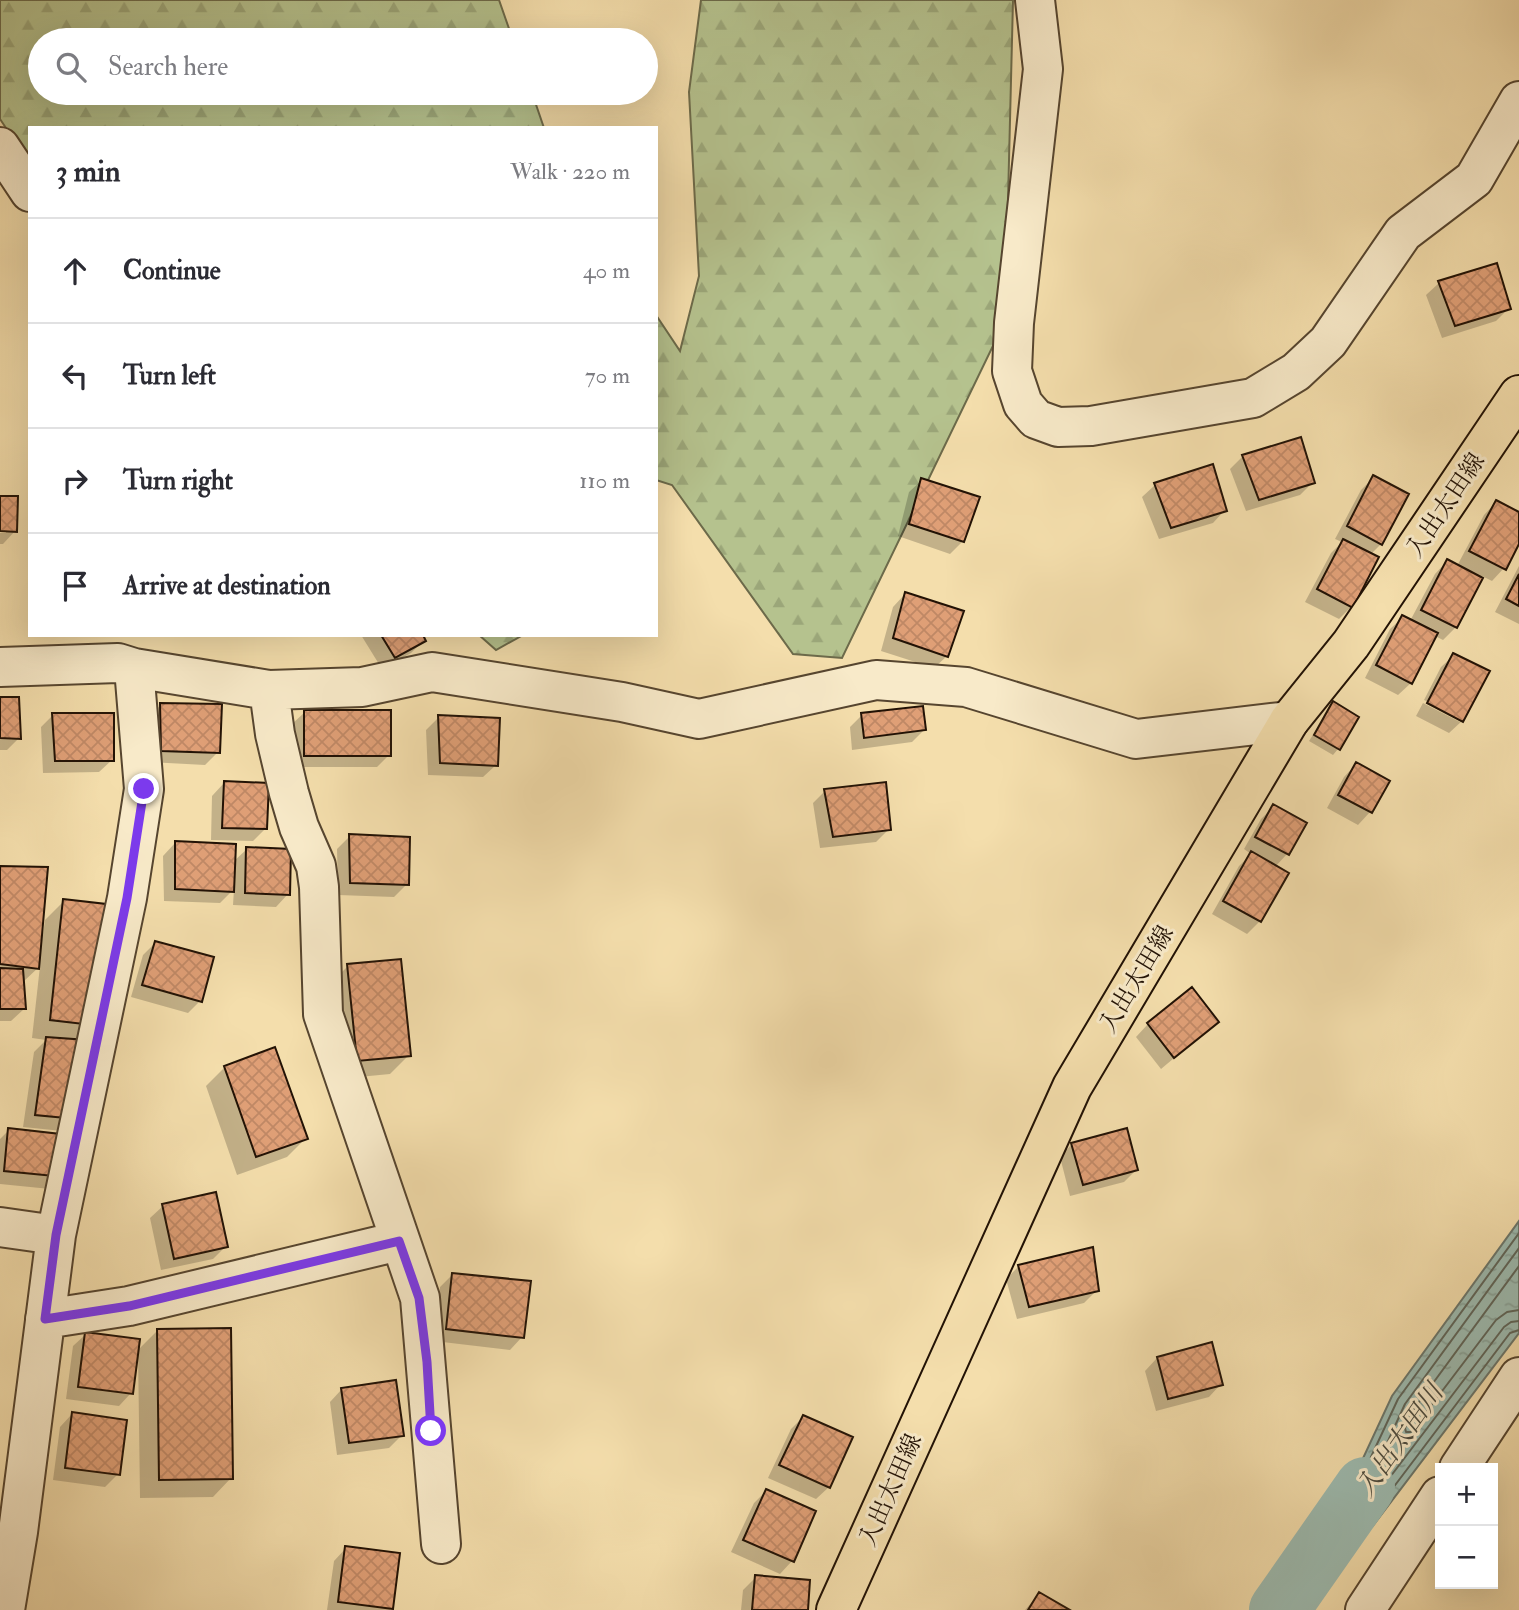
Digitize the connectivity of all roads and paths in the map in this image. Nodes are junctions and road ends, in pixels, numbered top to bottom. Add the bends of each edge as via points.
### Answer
1 (1035, 0) edge
2 (1519, 101) edge
3 (0, 147) edge
4 (28, 189) edge
5 (1519, 395) edge
6 (124, 655) edge
7 (0, 667) edge
8 (269, 690) junction
9 (1289, 721) junction
10 (0, 1227) edge
11 (56, 1235) junction
12 (399, 1241) junction
13 (45, 1319) junction
14 (1519, 1377) edge
15 (1462, 1463) edge
16 (0, 1493) edge
17 (1435, 1504) edge
18 (18, 1532) junction
19 (441, 1544) dead end
20 (5, 1610) edge
21 (836, 1610) edge
22 (1365, 1610) edge

1 - 2 street via 1042,69 1012,371 1023,404 1036,419 1058,428 1253,398 1296,372 1328,342 1403,233 1474,179
3 - 4 street
5 - 9 main road, 入出太田線 via 1351,644
6 - 7 street
6 - 8 street
6 - 11 street via 144,789 127,898
8 - 9 street via 362,687 432,672 699,719 876,680 966,687 1136,739
8 - 12 street via 289,793 316,866 323,1014
9 - 21 main road, 入出太田線 via 1072,1087
10 - 11 street
11 - 13 street
12 - 13 street via 129,1306
12 - 19 street via 419,1298
13 - 18 street
14 - 15 street
16 - 18 street
17 - 22 street
18 - 20 street

